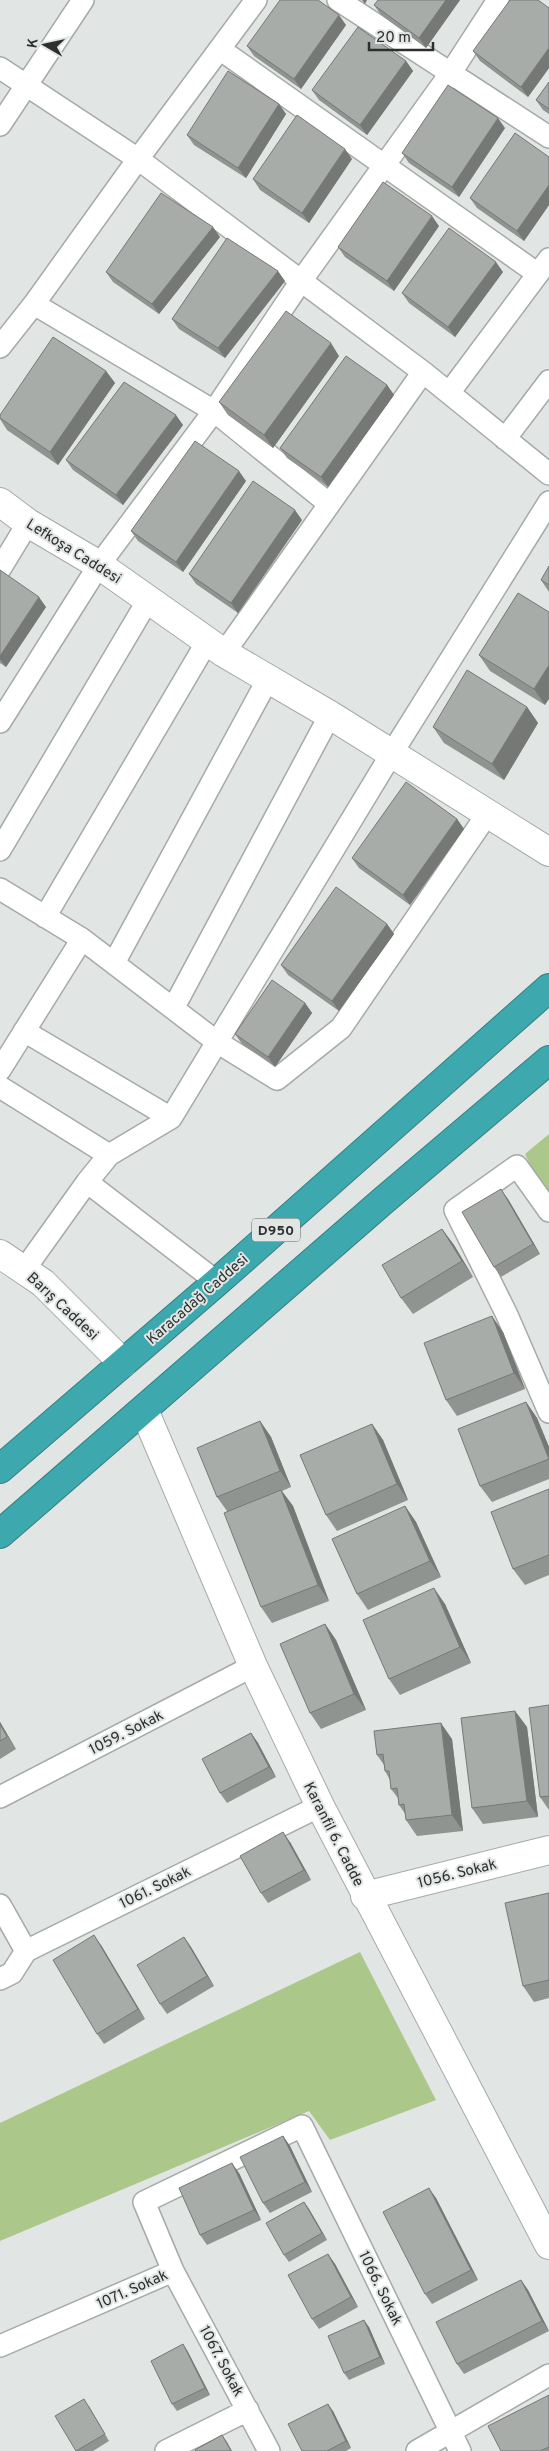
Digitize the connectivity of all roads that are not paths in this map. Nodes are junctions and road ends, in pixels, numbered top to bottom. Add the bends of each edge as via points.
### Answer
1 (83, 0) edge
2 (256, 0) edge
3 (338, 0) edge
4 (498, 0) edge
5 (221, 50) junction
6 (0, 68) edge
7 (450, 74) junction
8 (26, 87) junction
9 (0, 125) edge
10 (549, 137) edge
11 (138, 159) junction
12 (384, 166) junction
13 (543, 267) edge
14 (301, 281) junction
15 (34, 304) junction
16 (0, 347) edge
17 (423, 372) junction
18 (549, 382) edge
19 (449, 393) junction
20 (214, 411) junction
21 (505, 439) junction
22 (549, 474) edge
23 (0, 502) edge
24 (549, 502) edge
25 (328, 503) junction
26 (28, 523) junction
27 (99, 565) junction
28 (0, 569) edge
29 (148, 600) junction
30 (216, 647) junction
31 (268, 679) junction
32 (330, 715) junction
33 (0, 722) edge
34 (392, 753) junction
35 (488, 813) junction
36 (0, 850) edge
37 (549, 852) edge
38 (0, 889) edge
39 (45, 917) junction
40 (82, 939) junction
41 (114, 963) junction
42 (549, 988) edge
43 (174, 1007) junction
44 (24, 1031) junction
45 (217, 1042) junction
46 (549, 1060) edge
47 (0, 1070) edge
48 (0, 1086) edge
49 (171, 1118) junction
50 (109, 1155) junction
51 (87, 1182) junction
52 (549, 1211) edge
53 (0, 1254) edge
54 (24, 1270) junction
55 (217, 1282) junction
56 (123, 1363) junction
57 (144, 1410) junction
58 (549, 1412) edge
59 (0, 1469) edge
60 (0, 1534) edge
61 (252, 1666) junction
62 (0, 1797) edge
63 (320, 1806) junction
64 (549, 1850) edge
65 (365, 1896) junction
66 (0, 1905) edge
67 (26, 1952) junction
68 (0, 1979) edge
69 (302, 2126) joint
70 (549, 2245) edge
71 (173, 2271) junction
72 (0, 2346) edge
73 (549, 2374) edge
74 (248, 2410) junction
75 (456, 2442) edge
76 (166, 2451) edge
77 (268, 2451) edge
78 (417, 2451) edge

1 - 8 street
2 - 5 street
3 - 7 street
4 - 7 street
5 - 11 street
5 - 12 street
6 - 8 street
7 - 10 street
7 - 12 street
8 - 9 street
8 - 11 street
11 - 14 street
11 - 15 street
12 - 13 street
12 - 14 street
13 - 19 street
14 - 17 street
14 - 20 street
15 - 16 street
15 - 20 street
17 - 19 street
17 - 25 street
18 - 21 street
19 - 21 street
20 - 25 street
20 - 27 street
21 - 22 street
23 - 26 street, Lefkoşa Caddesi
24 - 34 street
25 - 30 street
26 - 27 street, Lefkoşa Caddesi
26 - 28 street
27 - 29 street, Lefkoşa Caddesi
27 - 33 street
29 - 30 street, Lefkoşa Caddesi
29 - 36 street
30 - 31 street, Lefkoşa Caddesi
30 - 39 street
31 - 32 street, Lefkoşa Caddesi
31 - 41 street
32 - 34 street, Lefkoşa Caddesi
32 - 43 street
34 - 35 street, Lefkoşa Caddesi
34 - 45 street
35 - 37 street, Lefkoşa Caddesi
35 - 45 street via 341,1028 277,1079
38 - 39 street
39 - 40 street
40 - 41 street
40 - 44 street
41 - 43 street
42 - 55 highway, Karacadağ Caddesi / D950
43 - 45 street
44 - 47 street
44 - 49 street
45 - 49 street
46 - 57 highway
48 - 50 street
49 - 50 street
50 - 51 street
51 - 54 street
51 - 55 street
52 - 58 street via 517,1166 455,1210 507,1315
53 - 54 street, Barış Caddesi
54 - 56 street, Barış Caddesi via 43,1283
55 - 56 highway, Karacadağ Caddesi / D950
56 - 59 highway, Karacadağ Caddesi / D950
57 - 60 highway
57 - 61 street, Karanfil 6. Cadde
61 - 62 street, 1059. Sokak
61 - 63 street, Karanfil 6. Cadde
63 - 65 street, Karanfil 6. Cadde
63 - 67 street, 1061. Sokak
64 - 65 street, 1056. Sokak
65 - 70 street, Karanfil 6. Cadde
66 - 67 street
67 - 68 street, 1061. Sokak via 12,1972
69 - 71 street, 1071. Sokak via 144,2202
69 - 75 street, 1066. Sokak
71 - 72 street, 1071. Sokak
71 - 74 street, 1067. Sokak
73 - 75 street
74 - 76 street
74 - 77 street, 1067. Sokak
75 - 78 street

